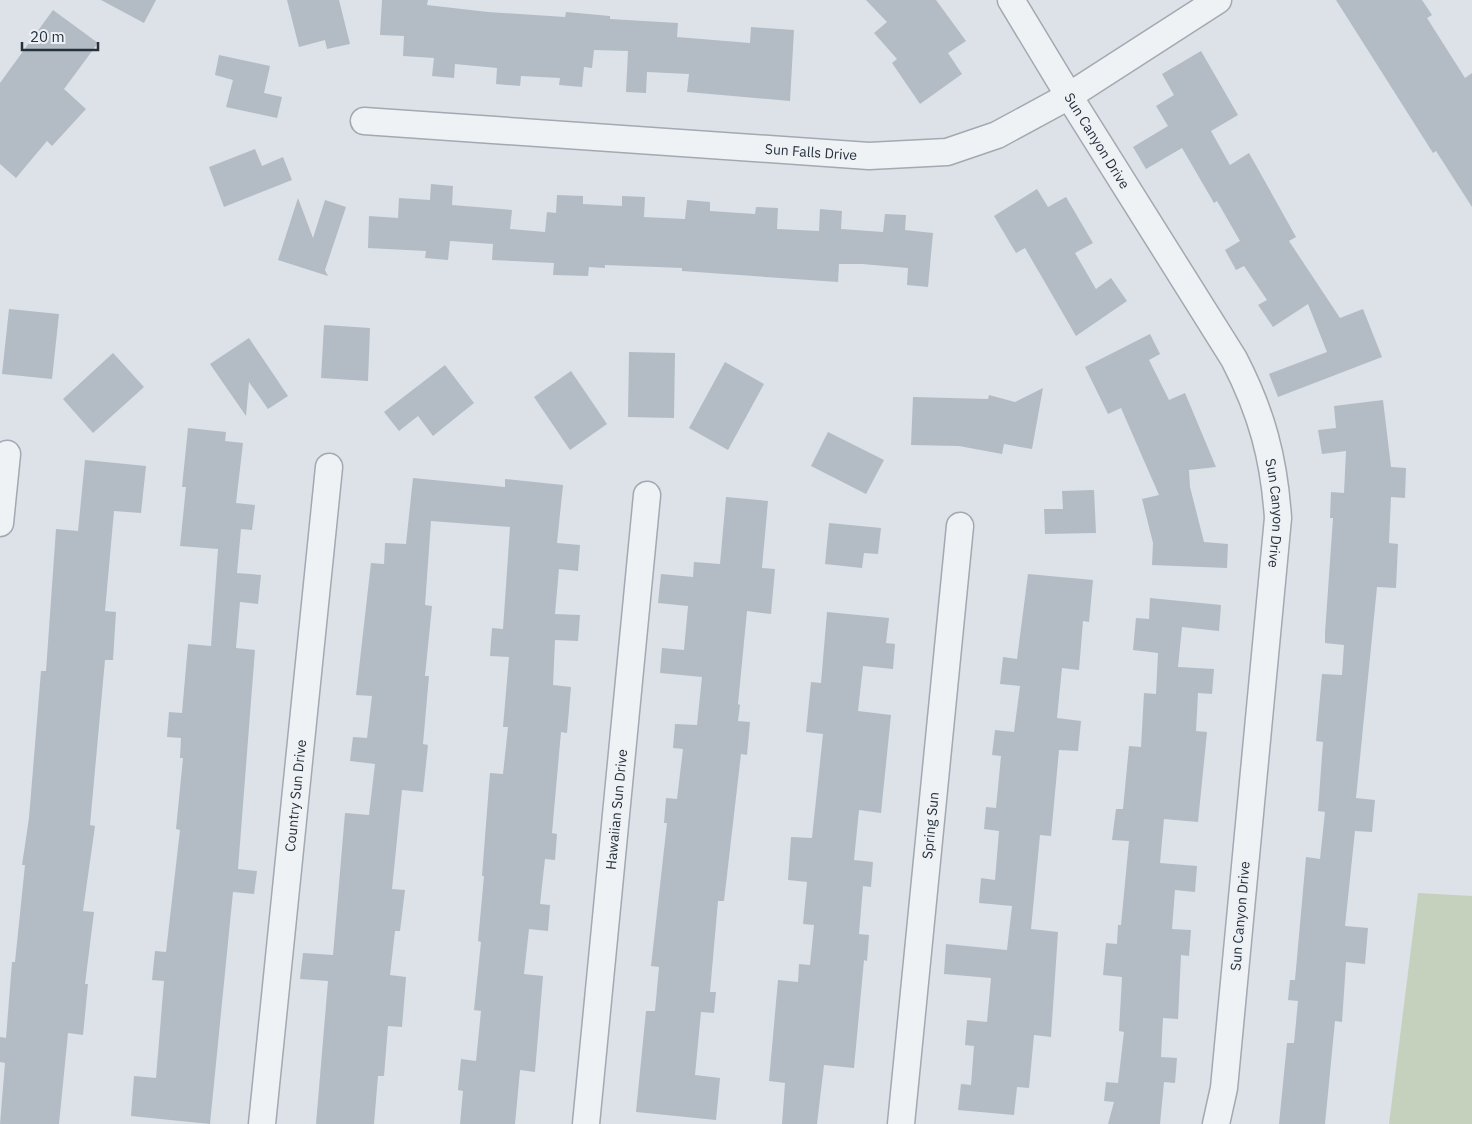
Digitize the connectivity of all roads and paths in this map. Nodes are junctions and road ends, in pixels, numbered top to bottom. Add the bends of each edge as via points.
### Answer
1 (1011, 0) edge
2 (1218, 0) edge
3 (1069, 96) junction
4 (364, 121) dead end
5 (7, 454) dead end
6 (329, 467) dead end
7 (647, 495) dead end
8 (0, 523) edge
9 (960, 526) dead end
10 (262, 1124) edge
11 (586, 1124) edge
12 (901, 1124) edge
13 (1216, 1124) edge

1 - 3 street, Sun Canyon Drive
2 - 3 street, Sun Falls Drive
3 - 4 street, Sun Falls Drive via 997,135 947,152 869,156
3 - 13 street, Sun Canyon Drive via 1250,389 1271,452 1276,485 1278,518 1224,1088
5 - 8 street
6 - 10 street, Country Sun Drive
7 - 11 street, Hawaiian Sun Drive
9 - 12 street, Spring Sun

